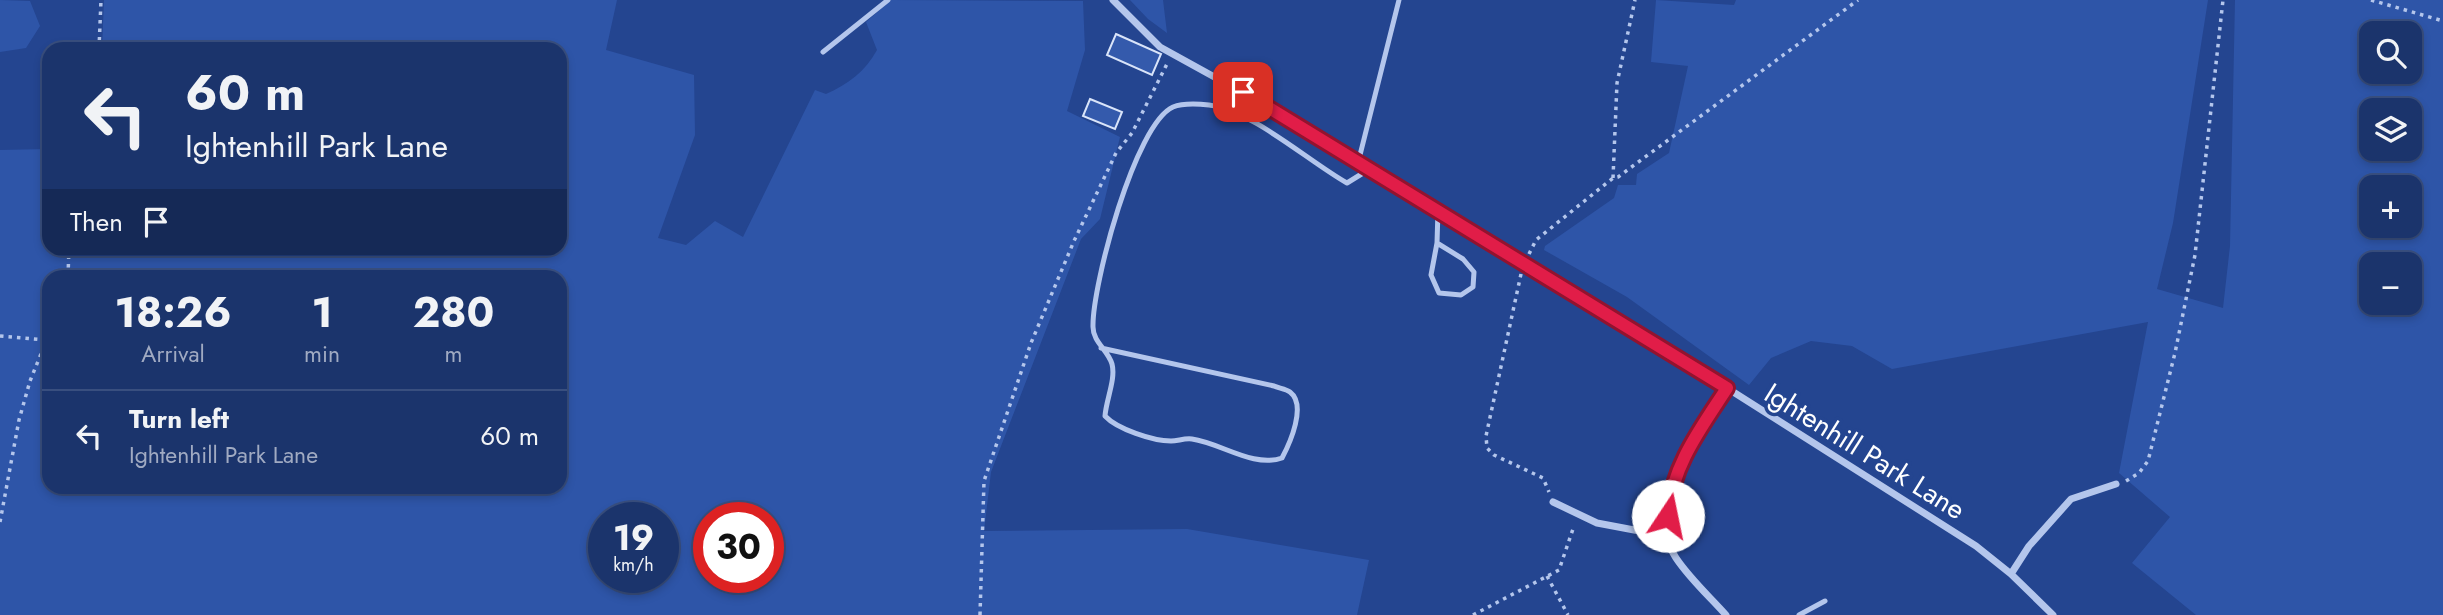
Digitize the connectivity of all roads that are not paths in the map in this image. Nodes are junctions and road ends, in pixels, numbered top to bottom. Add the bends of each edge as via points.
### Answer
1 (888, 0) edge
2 (1113, 0) edge
3 (1399, 0) edge
4 (823, 52) dead end
5 (1358, 163) junction
6 (1368, 170) junction
7 (1438, 210) junction
8 (1437, 243) junction
9 (1101, 348) junction
10 (1727, 388) junction
11 (2116, 485) road end
12 (1553, 502) road end
13 (1666, 536) junction
14 (2011, 575) junction
15 (1825, 601) dead end
16 (1726, 615) edge
17 (1800, 615) edge
18 (2053, 615) edge

1 - 4 lane
2 - 5 street, Ightenhill Park Lane via 1160,47
3 - 5 lane
5 - 6 street, Ightenhill Park Lane
6 - 7 street, Ightenhill Park Lane
6 - 9 lane via 1347,183 1250,120 1212,105 1173,107 1151,128 1125,189 1094,301 1093,331
7 - 8 lane
7 - 10 street, Ightenhill Park Lane
8 - 8 lane via 1431,275 1434,284 1439,293 1461,295 1473,287 1474,272
9 - 9 lane via 1112,365 1105,416 1113,425 1171,442 1194,439 1271,462 1282,458 1289,446 1297,411 1290,392
10 - 13 street via 1687,449 1669,496
10 - 14 street, Ightenhill Park Lane via 1976,546
11 - 14 street via 2071,499 2029,546
12 - 13 street via 1597,523
13 - 16 street via 1675,557
14 - 18 street, Ightenhill Park Lane
15 - 17 lane

